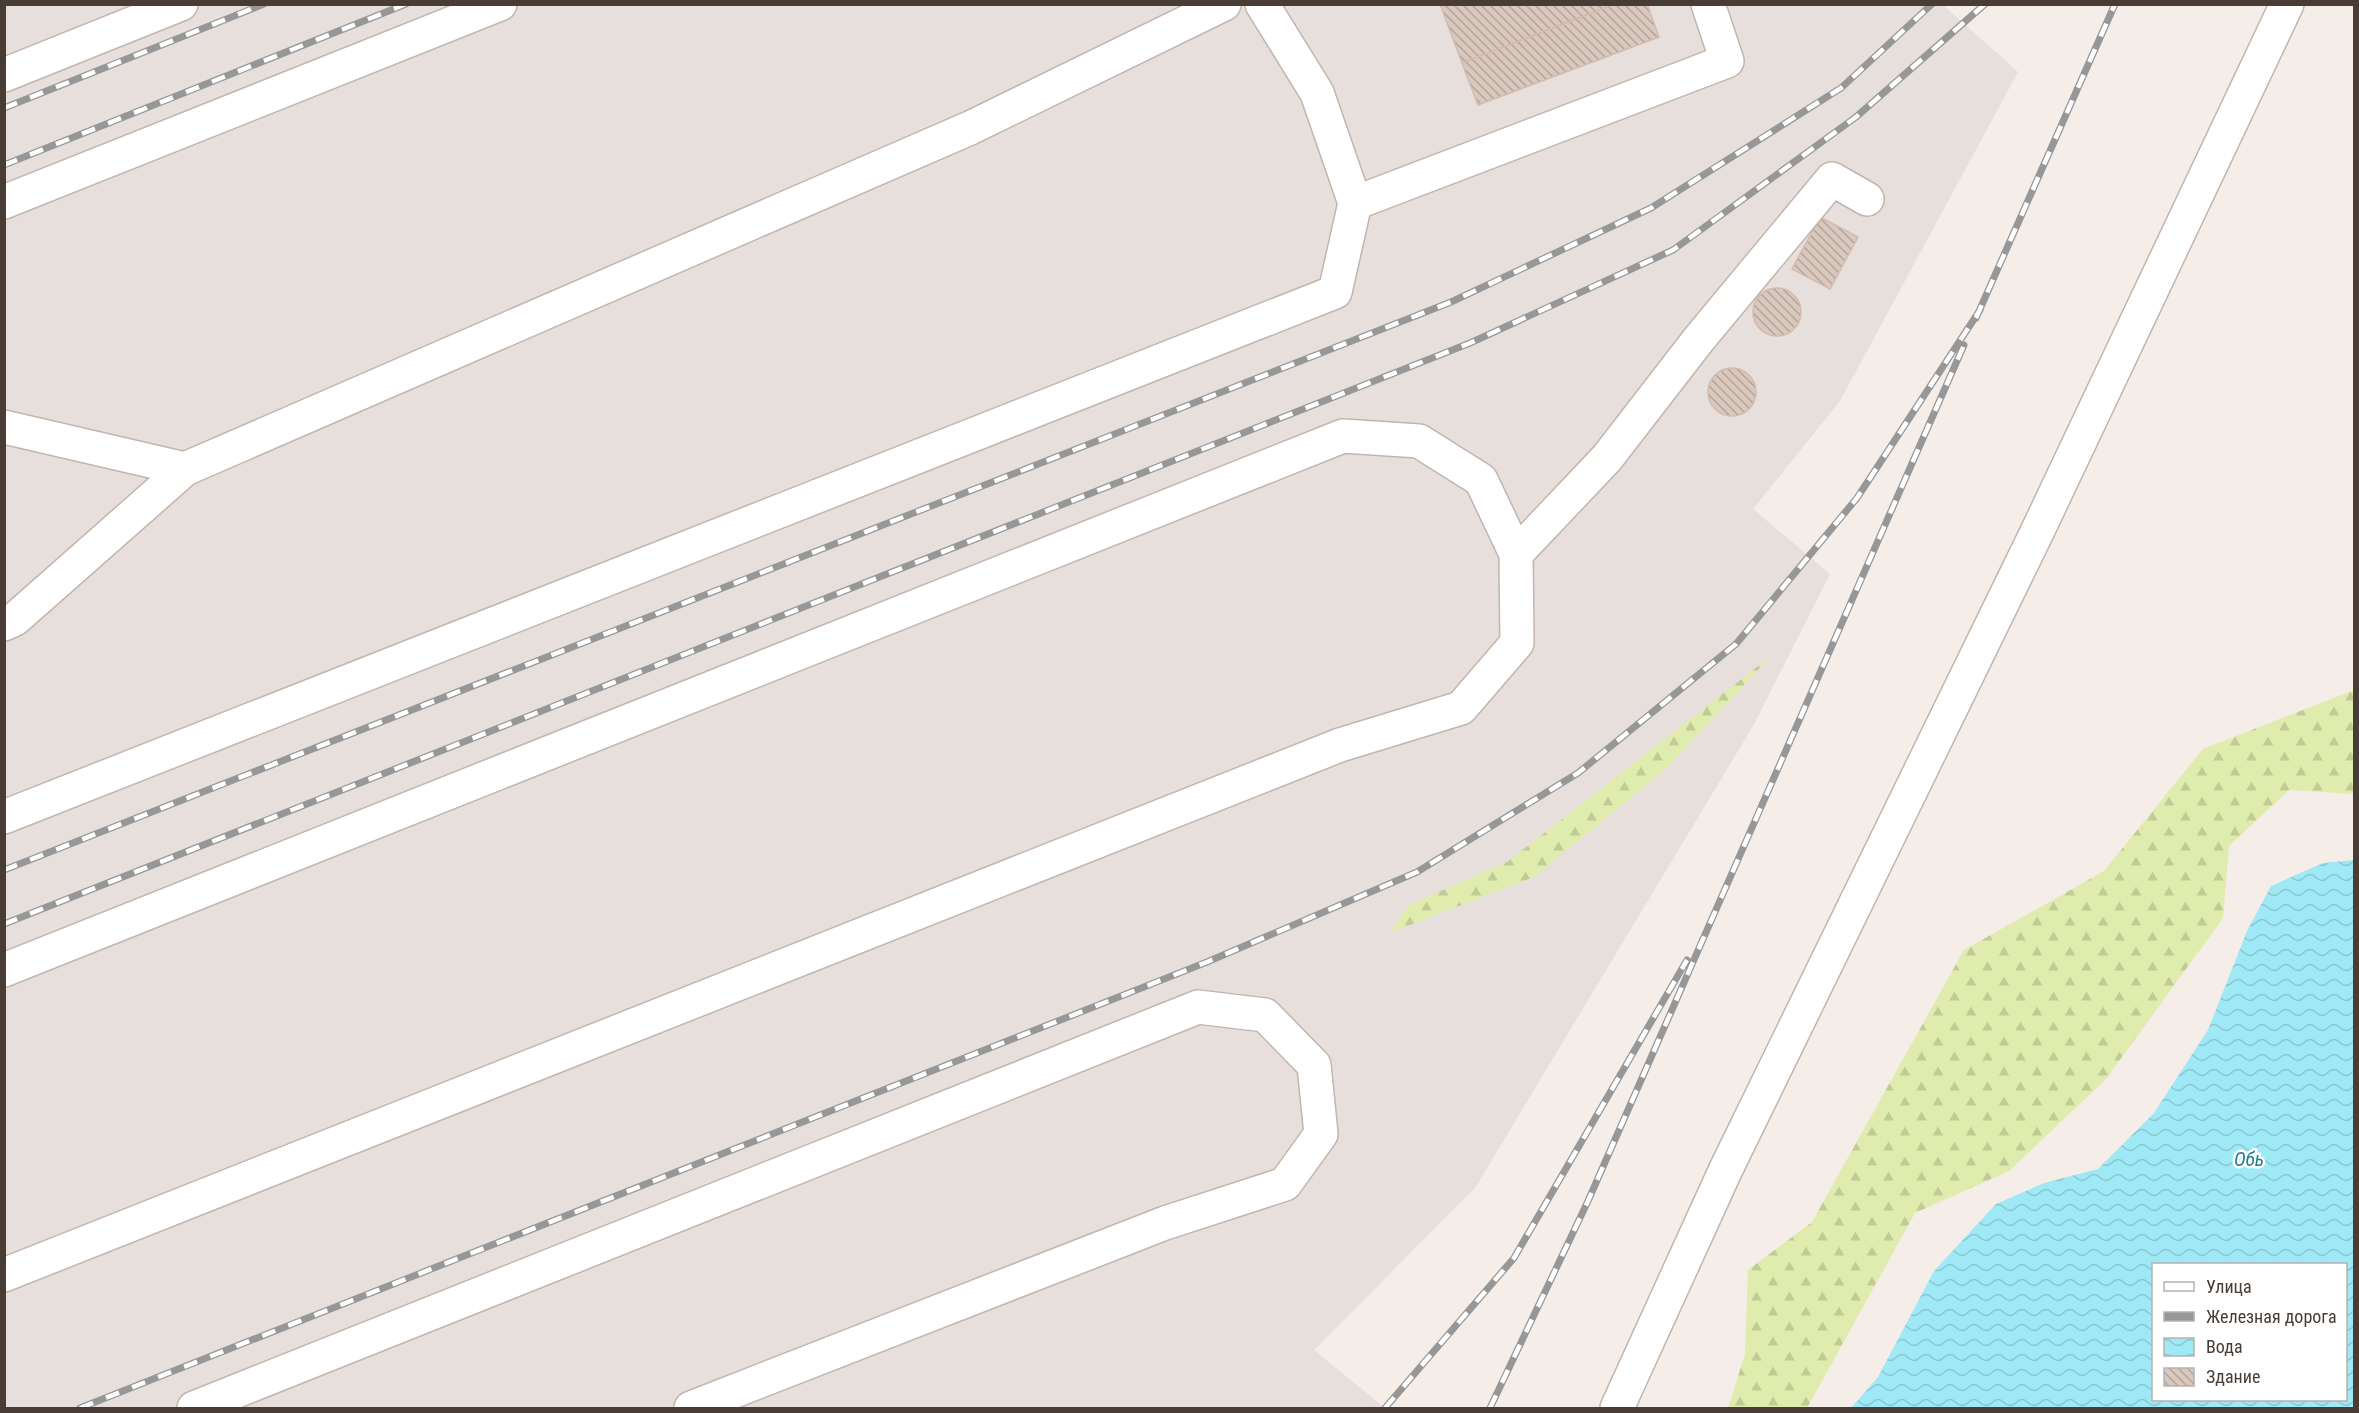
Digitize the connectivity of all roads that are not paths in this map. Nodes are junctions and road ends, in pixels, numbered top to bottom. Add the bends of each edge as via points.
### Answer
1 (181, 4) edge
2 (500, 4) edge
3 (1224, 4) edge
4 (1262, 4) edge
5 (1708, 4) edge
6 (2287, 4) edge
7 (4, 75) edge
8 (1867, 199) dead end
9 (4, 202) edge
10 (1355, 203) junction
11 (4, 427) edge
12 (185, 469) junction
13 (1516, 554) junction
14 (4, 624) edge
15 (4, 817) edge
16 (4, 970) edge
17 (4, 1275) edge
18 (194, 1408) edge
19 (691, 1408) edge
20 (1617, 1408) edge

1 - 7 street
2 - 9 street
3 - 12 street via 970,128
4 - 10 street via 1317,93
5 - 10 street via 1727,61
6 - 20 street via 2038,530 1726,1169
8 - 13 street via 1832,179 1699,339 1607,458
10 - 15 street via 1335,292
11 - 12 street
12 - 14 street via 15,619
13 - 16 street via 1481,480 1419,441 1343,436
13 - 17 street via 1517,643 1461,708 1340,745
18 - 19 street via 1198,1007 1265,1015 1314,1065 1322,1134 1285,1184 1165,1223

